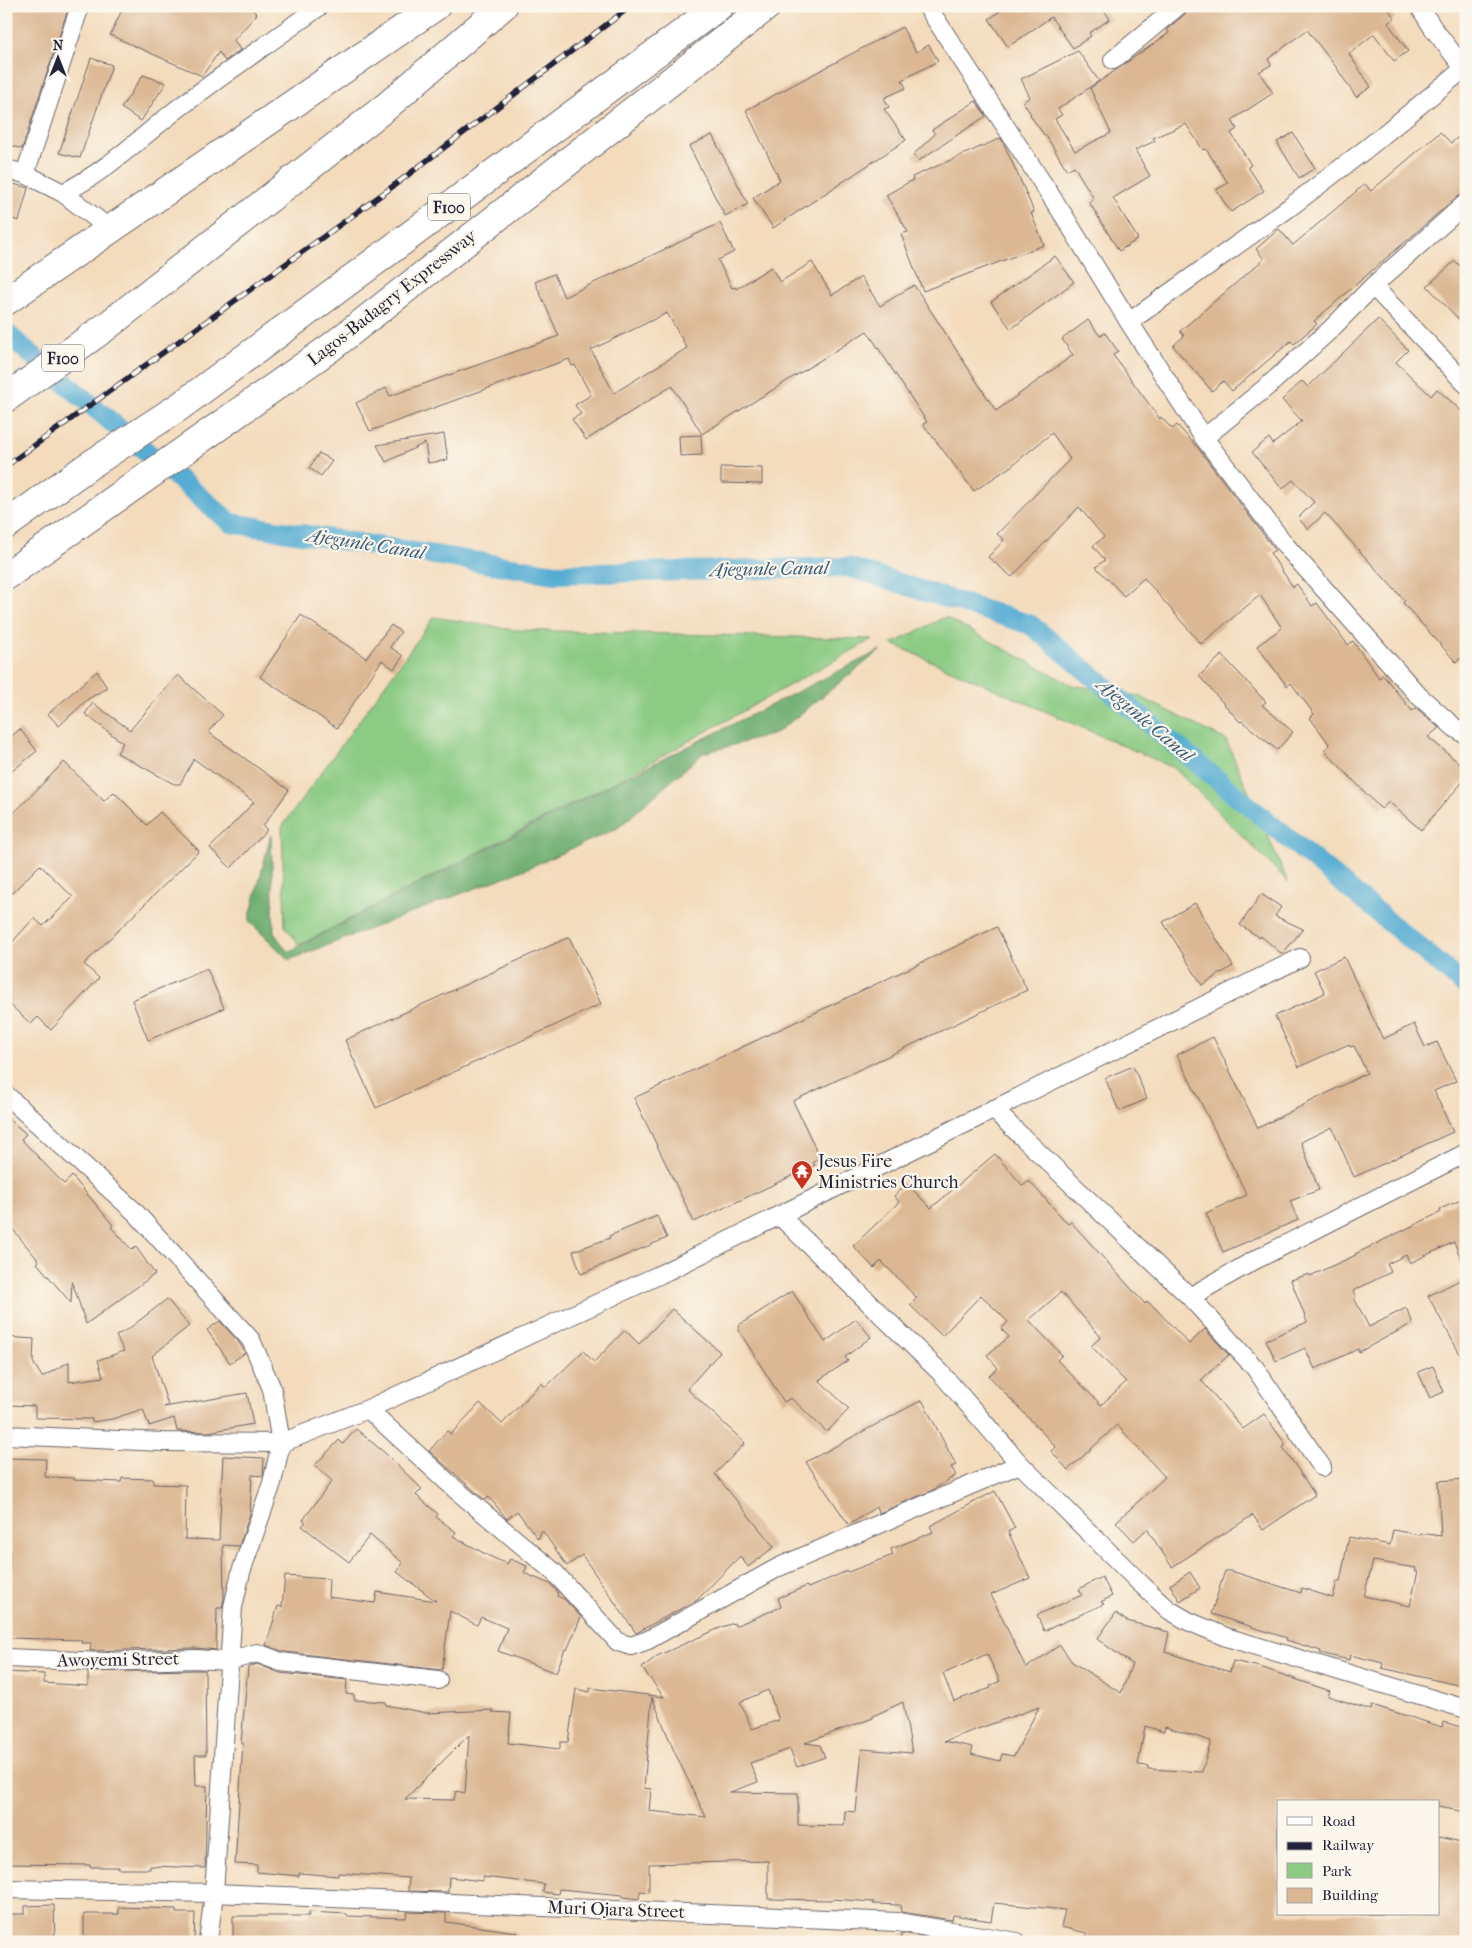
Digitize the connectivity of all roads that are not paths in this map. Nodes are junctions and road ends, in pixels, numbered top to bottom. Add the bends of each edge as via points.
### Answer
1 (80, 6) edge
2 (320, 6) edge
3 (436, 6) edge
4 (503, 6) edge
5 (719, 6) edge
6 (767, 6) edge
7 (927, 6) edge
8 (1178, 6) edge
9 (1419, 6) edge
10 (1113, 60) dead end
11 (1465, 69) edge
12 (6, 169) edge
13 (25, 174) junction
14 (64, 193) junction
15 (1466, 203) edge
16 (110, 229) junction
17 (1373, 286) junction
18 (6, 301) edge
19 (1129, 322) junction
20 (1466, 384) edge
21 (13, 393) edge
22 (1204, 438) junction
23 (6, 526) edge
24 (6, 576) edge
25 (1466, 734) edge
26 (1300, 958) dead end
27 (6, 1095) edge
28 (993, 1109) junction
29 (1466, 1153) edge
30 (779, 1216) junction
31 (1190, 1297) junction
32 (368, 1409) junction
33 (6, 1435) edge
34 (281, 1443) junction
35 (1020, 1464) junction
36 (1322, 1466) dead end
37 (6, 1658) edge
38 (229, 1661) junction
39 (438, 1680) dead end
40 (1466, 1709) edge
41 (6, 1889) edge
42 (214, 1893) junction
43 (208, 1942) edge
44 (1017, 1942) edge

1 - 13 street
2 - 14 street via 181,106 92,178
3 - 16 main road
4 - 21 main road, F100 via 387,106 107,326
5 - 23 main road, Lagos-Badagry Expressway / F100 via 179,407 87,467
6 - 24 main road, Lagos-Badagry Expressway via 330,348
7 - 19 street
8 - 10 street
9 - 11 street
11 - 19 street via 1290,207
12 - 13 street
13 - 14 street
14 - 16 street
15 - 17 street
16 - 18 main road
17 - 20 street
17 - 22 street via 1276,379
19 - 22 street
22 - 25 street via 1286,546 1418,695
26 - 28 street
27 - 34 street via 135,1212 251,1340 272,1389
28 - 30 street
28 - 31 street
29 - 31 street via 1253,1261
30 - 32 street
30 - 35 street via 940,1372
31 - 36 street via 1255,1368
32 - 34 street
32 - 35 street via 455,1489 554,1572 618,1642 631,1646 648,1640 779,1567
33 - 34 street
34 - 38 street via 272,1483 241,1572 233,1608
35 - 40 street via 1142,1585 1169,1610 1188,1621 1226,1637
37 - 38 street, Awoyemi Street via 105,1662
38 - 39 street, Awoyemi Street via 257,1653 281,1662
38 - 42 street
41 - 42 street, Muri Ojara Street
42 - 43 street
42 - 44 street, Muri Ojara Street via 898,1922

